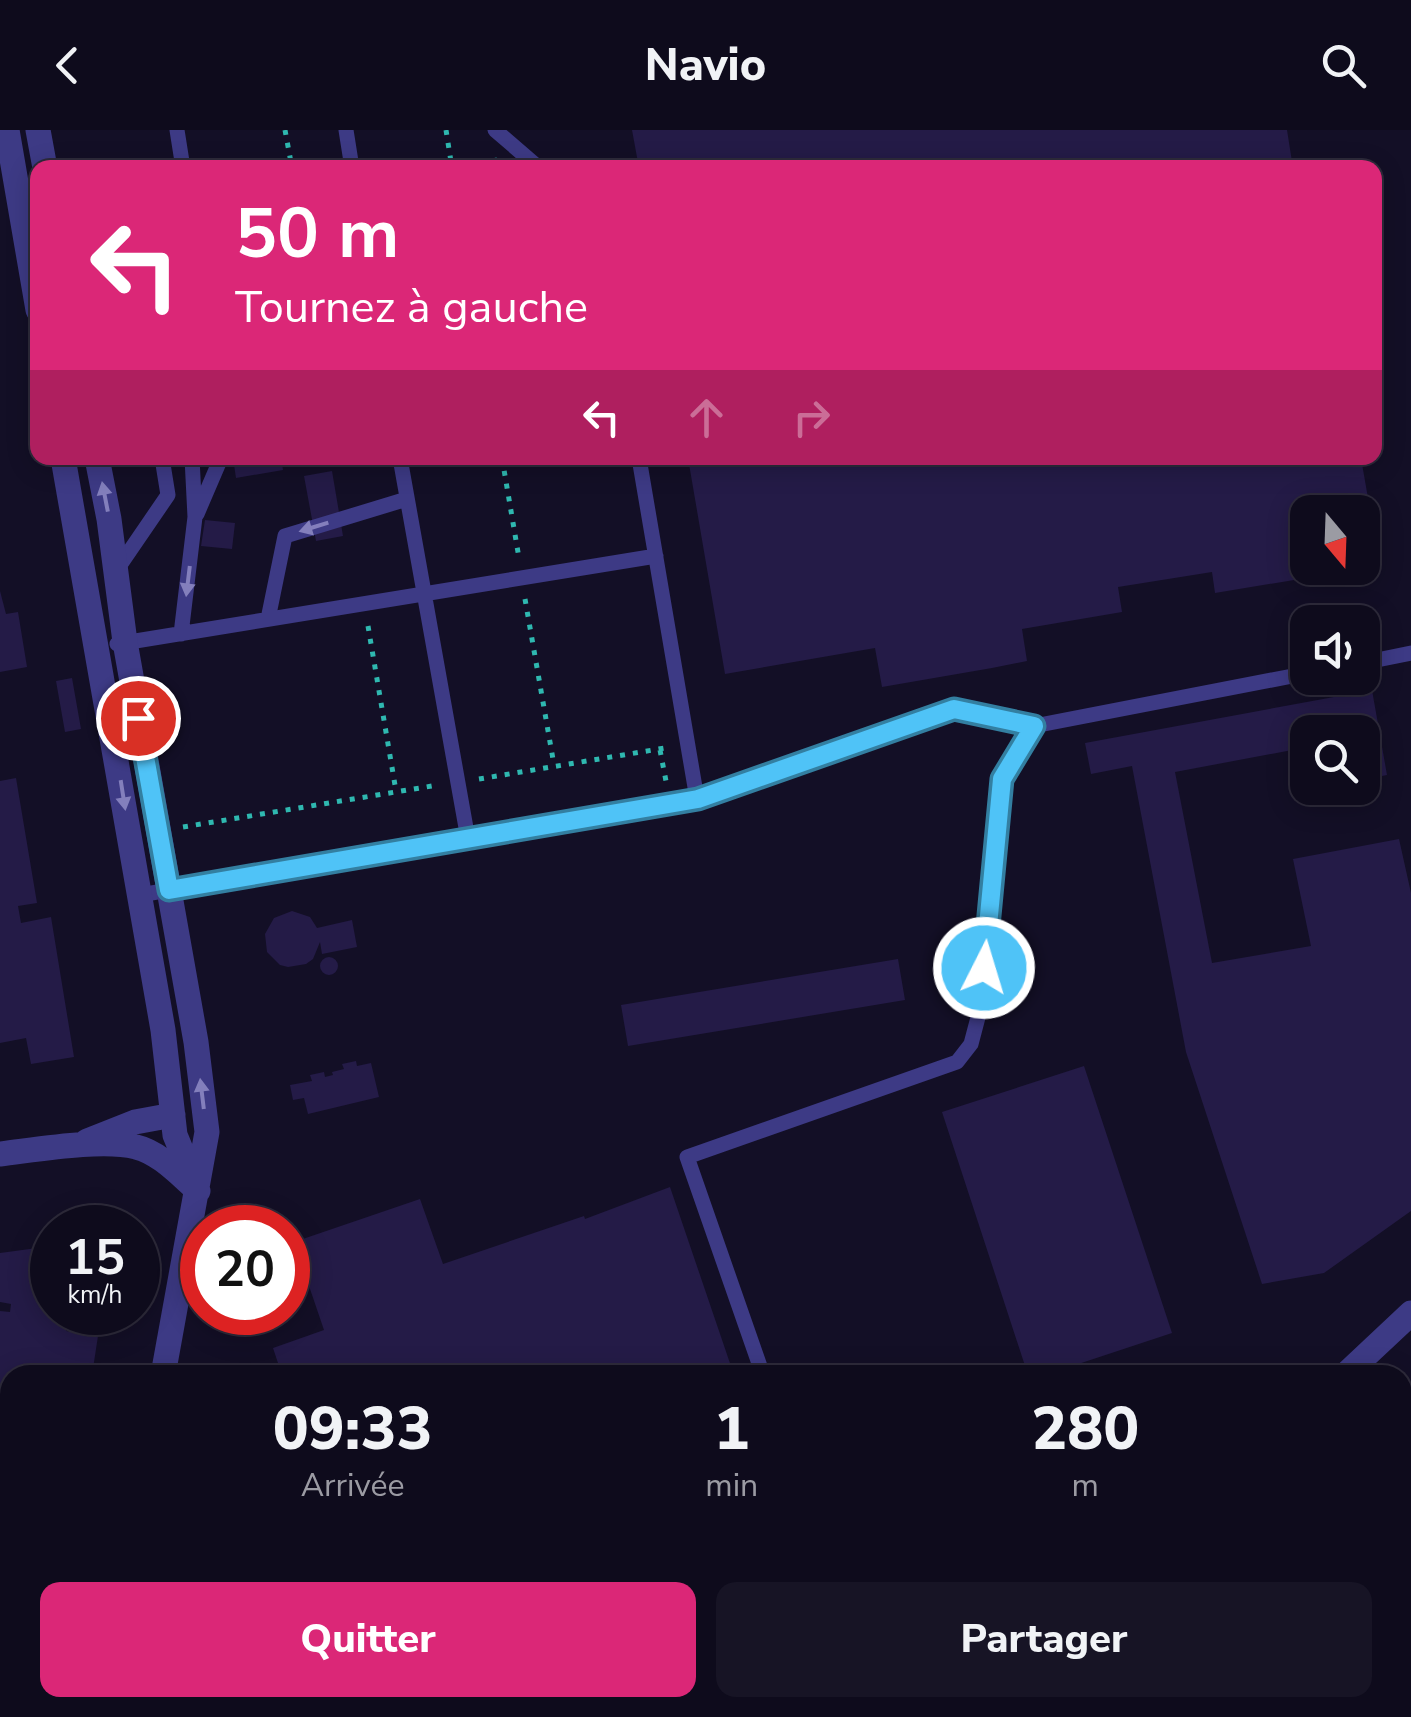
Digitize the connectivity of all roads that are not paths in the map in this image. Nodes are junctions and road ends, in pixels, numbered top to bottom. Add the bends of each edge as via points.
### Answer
1 (7, 130) edge
2 (38, 130) edge
3 (177, 130) edge
4 (346, 130) edge
5 (495, 130) edge
6 (44, 160) edge
7 (182, 160) edge
8 (351, 160) edge
9 (531, 160) edge
10 (30, 262) edge
11 (64, 465) edge
12 (98, 465) edge
13 (163, 465) edge
14 (192, 465) edge
15 (217, 465) edge
16 (401, 465) edge
17 (640, 465) edge
18 (408, 499) junction
19 (195, 517) junction
20 (656, 556) junction
21 (116, 571) junction
22 (423, 594) junction
23 (268, 620) junction
24 (181, 634) junction
25 (124, 642) junction
26 (98, 647) junction
27 (1411, 654) edge
28 (1380, 660) edge
29 (1290, 676) edge
30 (1034, 726) junction
31 (698, 799) junction
32 (468, 839) junction
33 (169, 890) junction
34 (140, 896) junction
35 (173, 1115) junction
36 (78, 1145) junction
37 (0, 1154) edge
38 (198, 1191) junction
39 (1411, 1313) edge
40 (165, 1365) edge
41 (760, 1365) edge
42 (1356, 1365) edge

1 - 10 street
2 - 6 street
3 - 7 lane
4 - 8 lane
5 - 9 lane
11 - 26 street
21 -> 12 street
13 - 21 lane via 168,495
14 - 19 lane
15 - 19 lane
16 - 18 lane
17 - 20 lane
18 - 22 lane
18 -> 23 lane via 284,536
19 -> 24 lane
20 - 22 lane
20 - 31 lane
21 - 25 street
22 - 23 lane
22 - 32 lane
23 - 24 lane
24 - 25 lane
25 - 26 lane
25 - 33 street
26 -> 34 street
27 - 28 lane
29 - 30 lane
30 - 31 lane via 954,709
30 - 41 lane via 1002,779 980,1006 971,1044 957,1062 687,1157
31 - 32 lane
32 - 33 lane
33 - 34 lane
38 -> 33 street via 207,1132
34 - 35 street
35 - 36 street
35 - 38 street
36 - 37 street
36 - 38 street via 136,1146
38 - 40 street
39 - 42 street

